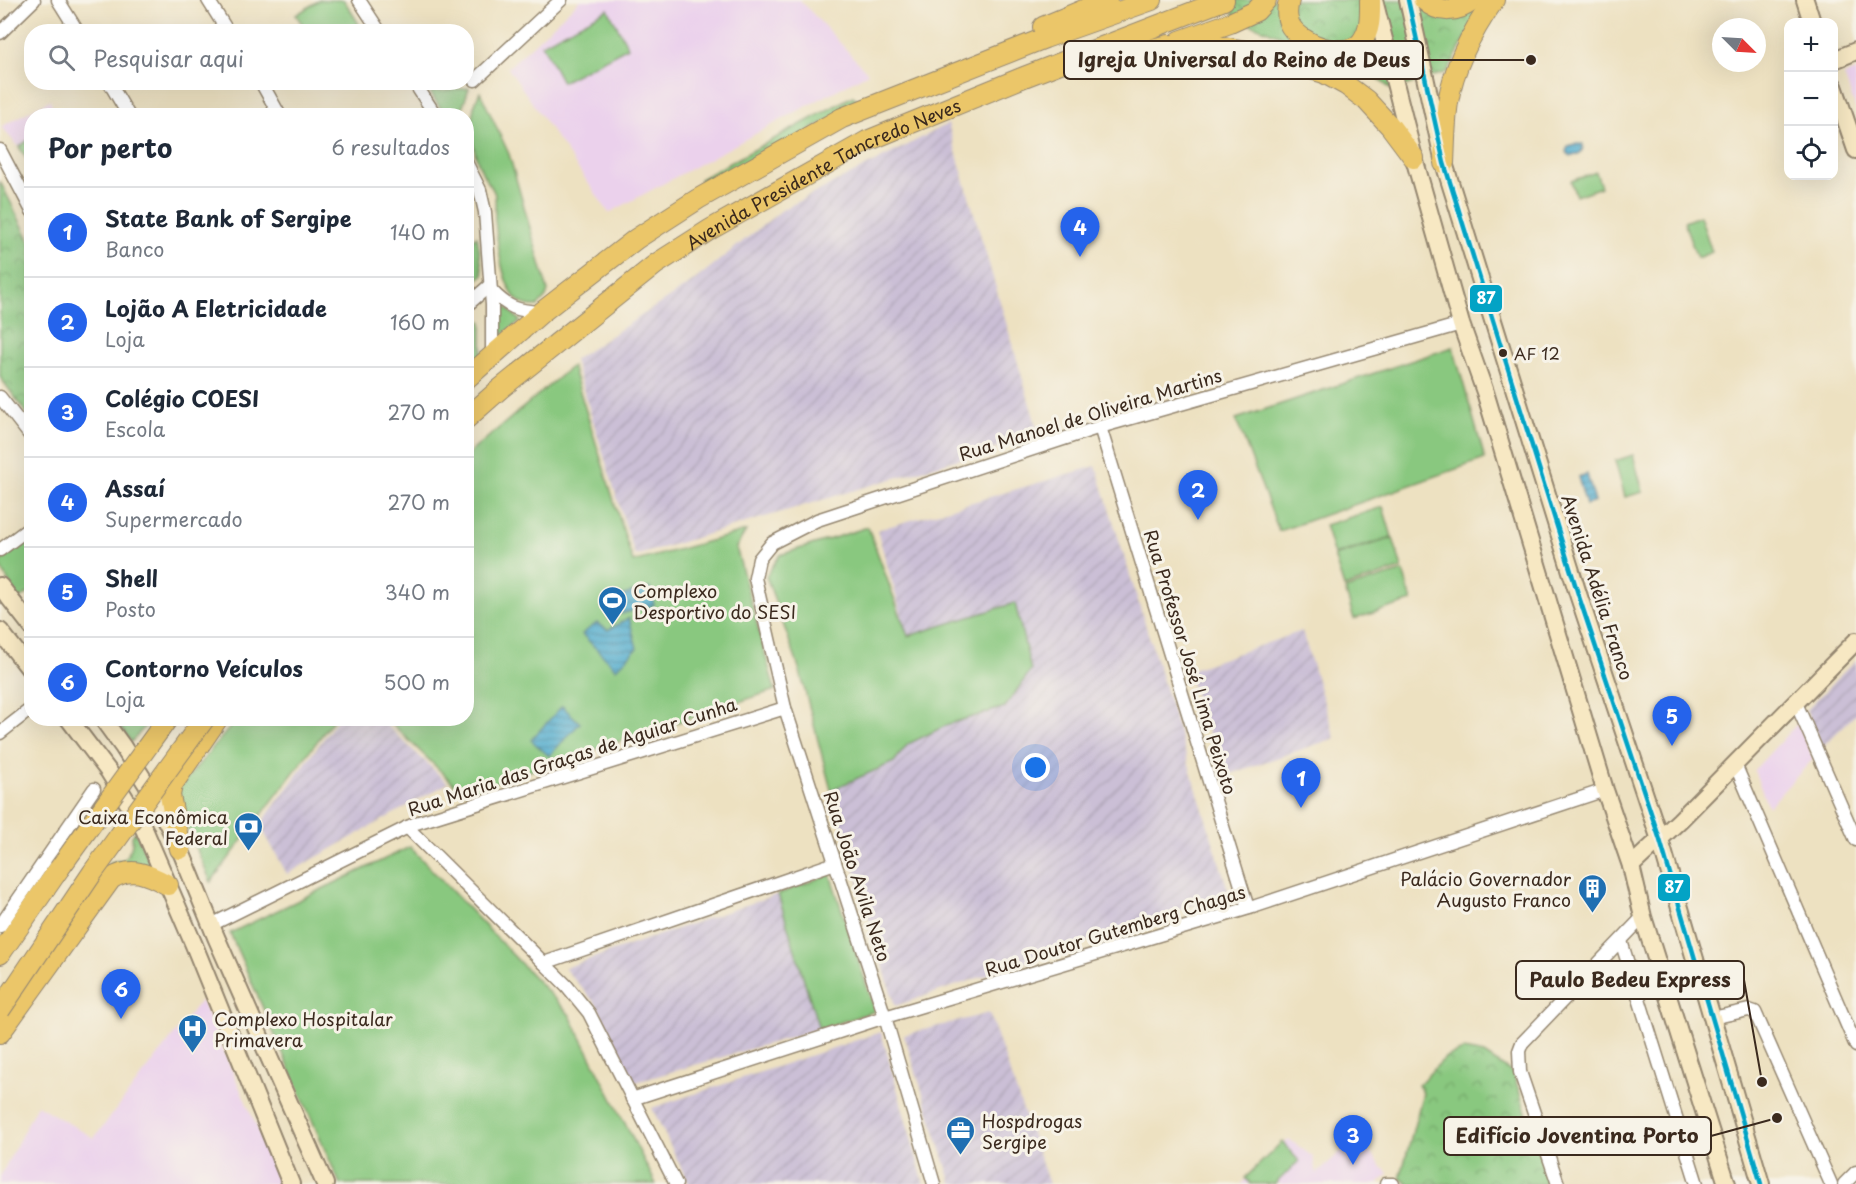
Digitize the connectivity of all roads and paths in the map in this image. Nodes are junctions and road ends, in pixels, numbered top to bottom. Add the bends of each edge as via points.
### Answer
1 (34, 0) edge
2 (58, 0) edge
3 (208, 0) edge
4 (359, 0) edge
5 (561, 0) edge
6 (1152, 0) edge
7 (1224, 0) edge
8 (1266, 0) edge
9 (1289, 0) edge
10 (1372, 0) edge
11 (1408, 0) edge
12 (1473, 0) edge
13 (1494, 0) edge
14 (1805, 0) edge
15 (1095, 2) edge
16 (1428, 3) edge
17 (1811, 18) edge
18 (73, 24) edge
19 (223, 24) edge
20 (375, 24) edge
21 (0, 33) edge
22 (1169, 45) junction
23 (1856, 51) edge
24 (1838, 58) edge
25 (1024, 77) junction
26 (475, 80) dead end
27 (114, 90) edge
28 (265, 90) edge
29 (419, 90) edge
30 (907, 93) junction
31 (1838, 100) edge
32 (124, 108) edge
33 (276, 108) edge
34 (431, 108) edge
35 (0, 150) edge
36 (1856, 150) edge
37 (1414, 158) junction
38 (1444, 163) junction
39 (474, 177) edge
40 (24, 196) edge
41 (490, 287) junction
42 (474, 300) edge
43 (542, 312) junction
44 (1461, 324) junction
45 (492, 357) junction
46 (474, 372) edge
47 (0, 397) edge
48 (474, 412) edge
49 (1100, 427) junction
50 (24, 428) edge
51 (24, 532) edge
52 (0, 550) edge
53 (755, 578) joint
54 (0, 586) edge
55 (24, 617) edge
56 (0, 631) edge
57 (1855, 643) edge
58 (24, 662) edge
59 (1796, 703) junction
60 (785, 708) junction
61 (24, 714) edge
62 (74, 726) edge
63 (108, 726) edge
64 (162, 726) edge
65 (199, 726) edge
66 (213, 726) edge
67 (0, 733) edge
68 (1736, 764) junction
69 (94, 789) dead end
70 (1605, 790) junction
71 (407, 827) junction
72 (1660, 840) junction
73 (1856, 840) edge
74 (180, 849) junction
75 (835, 863) junction
76 (1631, 866) junction
77 (168, 885) junction
78 (1248, 908) junction
79 (1643, 917) junction
80 (212, 925) junction
81 (0, 926) edge
82 (1621, 941) junction
83 (0, 954) edge
84 (544, 963) junction
85 (241, 994) junction
86 (218, 1005) junction
87 (0, 1010) edge
88 (885, 1017) junction
89 (1712, 1018) junction
90 (0, 1033) edge
91 (1856, 1046) edge
92 (632, 1099) junction
93 (312, 1155) junction
94 (283, 1165) junction
95 (1856, 1172) edge
96 (291, 1184) edge
97 (325, 1184) edge
98 (676, 1184) edge
99 (934, 1184) edge
100 (1558, 1184) edge
101 (1697, 1184) edge
102 (1727, 1184) edge
103 (1761, 1184) edge
104 (1831, 1184) edge
105 (1844, 1184) edge

1 - 21 street
2 - 18 street
3 - 19 street
4 - 20 street
5 - 26 street
6 - 30 main road, Avenida Presidente Tancredo Neves
7 - 25 main road, Avenida Presidente Tancredo Neves
8 - 22 main road via 1257,12
9 - 10 main road via 1287,14 1293,31 1317,46 1341,51 1355,48 1365,37
10 - 37 main road
11 - 38 main road, Avenida Adélia Franco
12 - 16 main road via 1455,10 1440,10
13 - 38 main road via 1460,62 1448,101
14 - 17 main road
15 - 30 main road
22 - 25 main road
22 - 37 main road via 1237,49 1324,73 1366,100
23 - 24 main road
25 - 48 main road, Avenida Presidente Tancredo Neves via 867,141 711,228 656,264
27 - 32 street
28 - 33 street
29 - 34 street
30 - 43 main road, Avenida Presidente Tancredo Neves via 842,118 698,198 636,239
31 - 36 main road
35 - 40 street
37 - 44 main road
38 - 72 main road, Avenida Adélia Franco via 1579,597
39 - 41 street via 485,212
41 - 42 street
41 - 43 street via 507,305
41 - 45 street
43 - 45 main road, Avenida Presidente Tancredo Neves
44 - 49 street, Rua Manoel de Oliveira Martins
44 - 70 main road
45 - 46 main road, Avenida Presidente Tancredo Neves
47 - 50 street
49 - 53 street, Rua Manoel de Oliveira Martins via 817,520 772,543 759,559
49 - 78 street, Rua Professor José Lima Peixoto
51 - 52 street
53 - 60 street, Rua João Avila Neto
54 - 55 main road
56 - 58 main road
57 - 59 main road
59 - 68 main road
59 - 73 street
60 - 71 street, Rua Maria das Graças de Aguiar Cunha
60 - 75 street, Rua João Avila Neto
61 - 67 street
62 - 77 main road via 109,772 144,829
63 - 74 main road via 154,796
64 - 83 main road, bridge
65 - 87 main road, bridge via 93,872
66 - 74 main road via 172,785 170,795
68 - 72 main road
68 - 91 street
69 - 81 street
70 - 76 main road
70 - 78 street, Rua Doutor Gutemberg Chagas
71 - 80 street, Rua Maria das Graças de Aguiar Cunha
71 - 84 street
72 - 76 main road
72 - 89 main road, Avenida Adélia Franco
74 - 80 main road
75 - 84 street
75 - 88 street, Rua João Avila Neto
76 - 79 main road
77 - 86 main road
77 - 90 main road via 144,873 124,873 111,879
78 - 88 street, Rua Doutor Gutemberg Chagas
79 - 82 street
79 - 102 main road
80 - 85 main road
82 - 100 street via 1522,1043 1519,1051 1520,1072
82 - 101 street
84 - 92 street via 589,1013
85 - 86 main road via 234,1006
85 - 93 main road
86 - 94 main road
88 - 92 street, Rua Doutor Gutemberg Chagas
88 - 99 street, Rua João Avila Neto
89 - 103 main road, Avenida Adélia Franco
89 - 104 street via 1755,1012
92 - 98 street
93 - 94 main road via 297,1153
93 - 97 main road
94 - 96 main road
95 - 105 street

